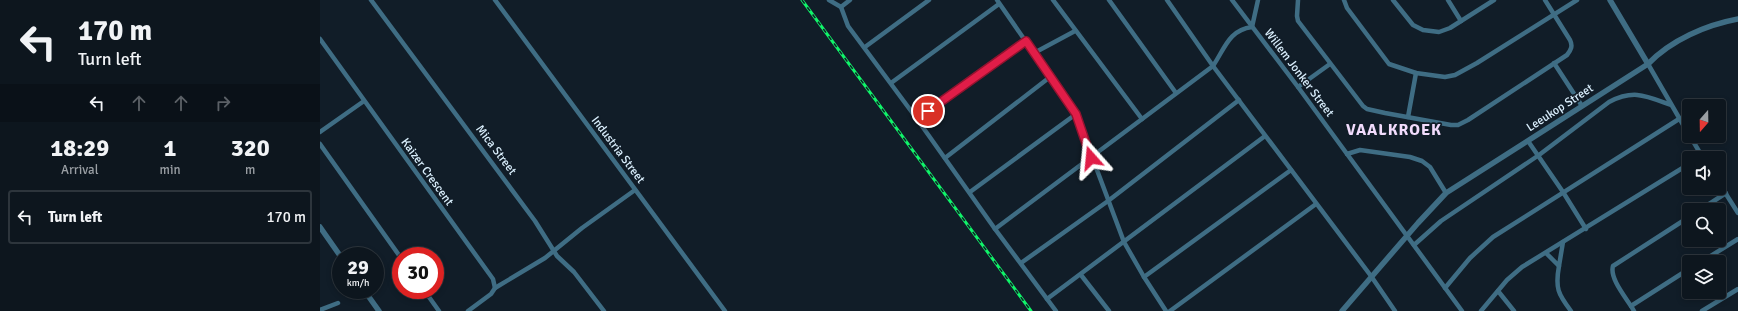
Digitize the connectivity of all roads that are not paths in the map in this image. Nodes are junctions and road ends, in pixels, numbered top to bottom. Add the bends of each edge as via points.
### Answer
1 (371, 0) edge
2 (495, 0) edge
3 (829, 0) edge
4 (850, 0) edge
5 (929, 0) edge
6 (1053, 0) edge
7 (1109, 0) edge
8 (1167, 0) edge
9 (1232, 0) edge
10 (1258, 0) edge
11 (1298, 0) edge
12 (1344, 0) edge
13 (1393, 0) edge
14 (1448, 0) edge
15 (1494, 0) edge
16 (1544, 0) edge
17 (1577, 0) edge
18 (1610, 0) edge
19 (998, 2) edge
20 (841, 7) junction
21 (1554, 15) junction
22 (1738, 19) edge
23 (1461, 21) junction
24 (1252, 27) junction
25 (1075, 31) junction
26 (320, 39) edge
27 (1026, 41) junction
28 (865, 47) junction
29 (1034, 53) junction
30 (1554, 63) junction
31 (1330, 64) junction
32 (1648, 64) junction
33 (1213, 66) junction
34 (1416, 73) junction
35 (1050, 77) junction
36 (891, 83) junction
37 (1298, 87) junction
38 (1176, 94) junction
39 (1239, 100) junction
40 (364, 101) junction
41 (1671, 105) junction
42 (1582, 106) junction
43 (1076, 114) junction
44 (1408, 117) junction
45 (917, 119) junction
46 (1142, 119) junction
47 (1679, 119) junction
48 (1682, 124) edge
49 (320, 132) edge
50 (1265, 136) junction
51 (1528, 141) junction
52 (320, 144) edge
53 (1347, 154) junction
54 (1539, 155) junction
55 (945, 158) junction
56 (1091, 158) junction
57 (1682, 168) edge
58 (1291, 170) junction
59 (635, 190) junction
60 (970, 192) junction
61 (1563, 192) junction
62 (1446, 193) junction
63 (1726, 193) edge
64 (1723, 195) edge
65 (1108, 201) junction
66 (1711, 203) edge
67 (1316, 204) junction
68 (1738, 213) edge
69 (1682, 222) edge
70 (320, 227) edge
71 (995, 229) junction
72 (1586, 229) junction
73 (1406, 236) junction
74 (1738, 239) edge
75 (1124, 242) junction
76 (1563, 242) junction
77 (1414, 245) junction
78 (334, 247) edge
79 (393, 247) edge
80 (553, 250) junction
81 (1546, 253) junction
82 (1712, 255) edge
83 (1020, 263) junction
84 (1559, 266) junction
85 (1682, 273) edge
86 (1081, 275) junction
87 (1371, 276) junction
88 (1144, 277) junction
89 (495, 288) junction
90 (1446, 288) junction
91 (1738, 289) edge
92 (1498, 291) junction
93 (370, 299) edge
94 (430, 299) edge
95 (1048, 299) junction
96 (338, 303) dead end
97 (1631, 306) junction
98 (320, 310) edge
99 (379, 311) edge
100 (439, 311) edge
101 (468, 311) edge
102 (604, 311) edge
103 (725, 311) edge
104 (1056, 311) edge
105 (1109, 311) edge
106 (1166, 311) edge
107 (1170, 311) edge
108 (1342, 311) edge
109 (1395, 311) edge
110 (1462, 311) edge
111 (1481, 311) edge
112 (1514, 311) edge
113 (1571, 311) edge
114 (1634, 311) edge
115 (1702, 311) edge

1 - 80 street, Mica Street via 539,226
2 - 59 street, Industria Street
3 - 20 street
4 - 20 street
5 - 28 street
6 - 25 street
7 - 38 street
8 - 33 street
9 - 24 street, Willem Jonker Street
10 - 24 street
11 - 31 street via 1298,21
12 - 34 street via 1347,8 1387,62
13 - 23 street via 1410,22 1423,30 1439,32
14 - 23 street
15 - 23 street
16 - 21 street
17 - 21 street
18 - 32 street
19 - 27 street
19 - 36 street
20 - 28 street via 848,26
21 - 30 street via 1572,45 1569,53
21 - 34 street via 1455,75 1440,77
22 - 32 street, Leeukop Street via 1703,28 1657,54
24 - 33 street via 1242,28 1236,32
24 - 37 street, Willem Jonker Street
25 - 29 street
25 - 46 street
26 - 40 street, Kaizer Crescent
27 - 29 street
27 - 45 street
28 - 36 street
29 - 35 street
30 - 42 street
30 - 44 street via 1462,123 1451,125
31 - 37 street
31 - 44 street via 1363,106
32 - 41 street
32 - 42 street, Leeukop Street
33 - 38 street
33 - 39 street
34 - 44 street
35 - 43 street
35 - 55 street
36 - 45 street
37 - 53 street, Willem Jonker Street
38 - 46 street
39 - 50 street
39 - 65 street
40 - 49 street
40 - 89 street, Kaizer Crescent via 493,279
41 - 47 street
41 - 54 street via 1645,95 1615,99 1595,111
42 - 51 street, Leeukop Street
43 - 56 street
43 - 60 street
45 - 55 street
46 - 56 street
47 - 48 street
47 - 61 street
50 - 58 street
50 - 75 street
51 - 54 street
51 - 62 street, Leeukop Street
52 - 79 street
53 - 62 street via 1360,150 1422,161 1430,167
53 - 73 street, Willem Jonker Street
54 - 61 street
54 - 77 street via 1441,222
55 - 60 street
56 - 65 street
56 - 71 street
57 - 72 street
58 - 67 street
58 - 88 street
59 - 80 street
59 - 103 street, Industria Street
60 - 71 street
61 - 72 street
61 - 90 street via 1488,240
62 - 73 street, Leeukop Street
63 - 68 street
64 - 66 street
65 - 75 street
65 - 83 street
67 - 87 street
67 - 107 street
69 - 97 street via 1613,266 1615,281
70 - 78 street
71 - 83 street
72 - 76 street
73 - 77 street, Willem Jonker Street
73 - 87 street, Leeukop Street
74 - 82 street
75 - 86 street
75 - 88 street
76 - 81 street
76 - 84 street
77 - 90 street, Willem Jonker Street
80 - 89 street
80 - 102 street, Mica Street via 579,277
81 - 84 street
81 - 92 street via 1514,273
83 - 95 street
84 - 113 street via 1558,291
85 - 97 street
86 - 95 street
86 - 105 street
87 - 108 street, Leeukop Street
87 - 109 street
88 - 106 street
89 - 101 street
90 - 110 street, Willem Jonker Street
91 - 115 street
92 - 111 street
92 - 112 street
93 - 99 street
94 - 100 street
95 - 104 street
96 - 98 street
97 - 114 street

